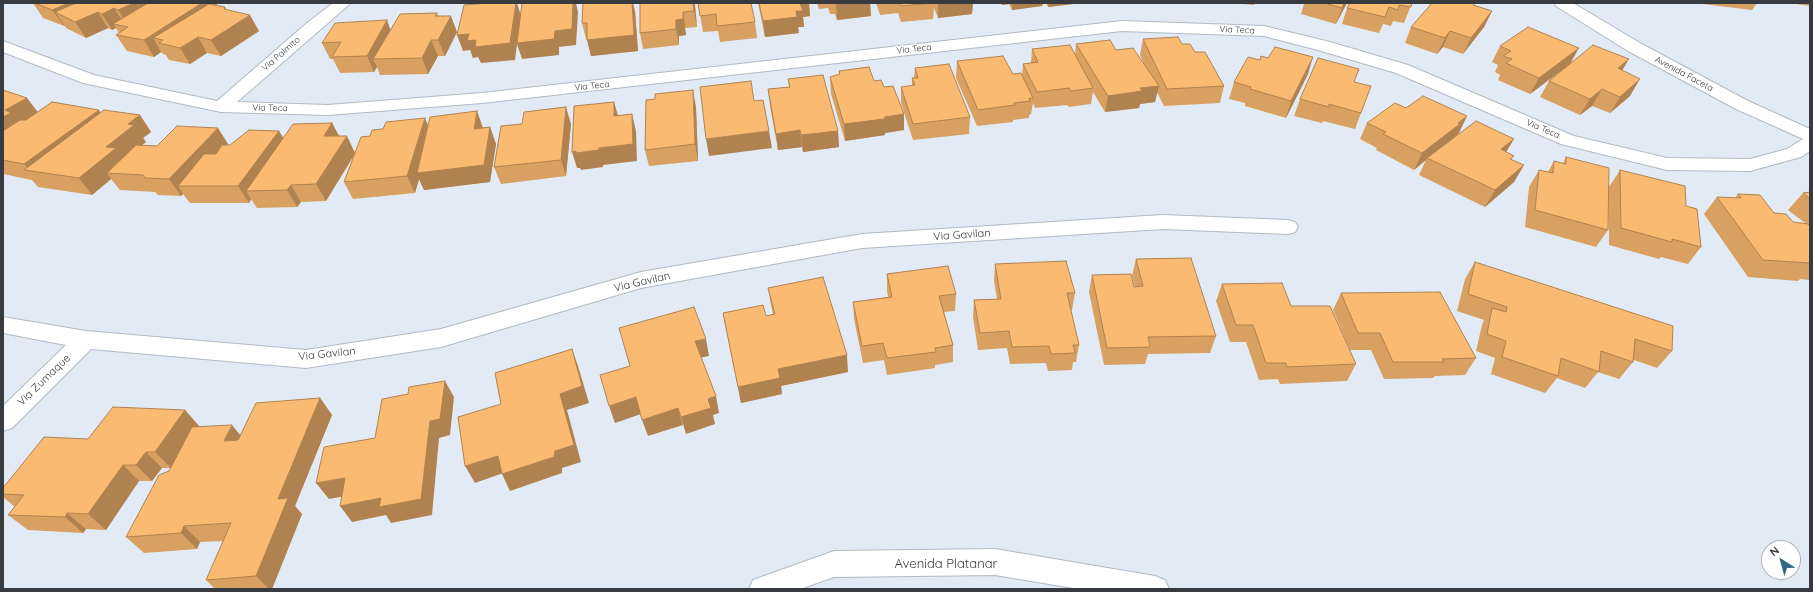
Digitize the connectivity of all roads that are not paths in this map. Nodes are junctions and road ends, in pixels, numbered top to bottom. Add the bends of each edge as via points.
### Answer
1 (343, 3) edge
2 (1562, 3) edge
3 (3, 46) edge
4 (221, 107) junction
5 (1810, 136) edge
6 (1810, 143) edge
7 (1288, 227) dead end
8 (3, 325) edge
9 (86, 340) junction
10 (3, 421) edge
11 (763, 589) edge
12 (1156, 589) edge

1 - 4 street, Via Palmito
2 - 5 street, Avenida Faceta via 1640,50 1742,105
3 - 4 street, Via Teca via 89,79
4 - 6 street, Via Teca via 328,110 482,98 1122,26 1264,31 1324,46 1402,69 1568,140 1667,164 1750,165 1794,153
7 - 9 street, Via Gavilan via 1163,222 862,241 641,280 441,338 306,358
8 - 9 street, Via Gavilan
9 - 10 street, Via Zumaque
11 - 12 street, Avenida Platanar via 834,564 995,562

